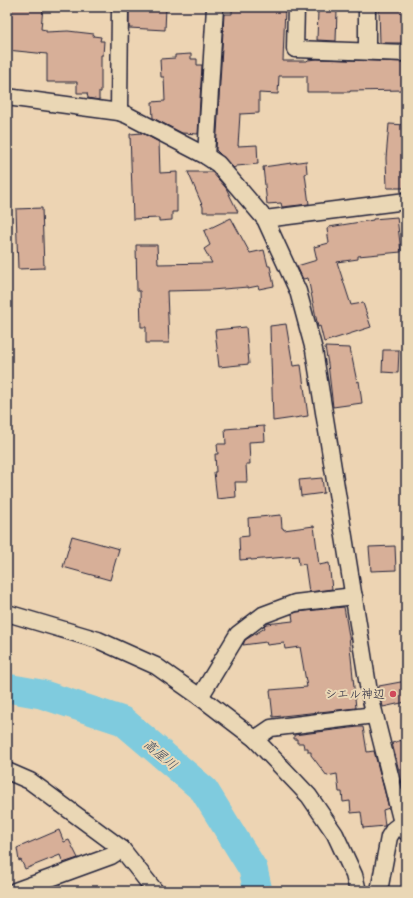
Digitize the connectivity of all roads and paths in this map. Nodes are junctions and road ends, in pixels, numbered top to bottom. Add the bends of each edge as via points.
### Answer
1 (120, 7) edge
2 (215, 7) edge
3 (296, 7) edge
4 (367, 7) edge
5 (367, 51) junction
6 (406, 53) edge
7 (7, 97) edge
8 (119, 112) junction
9 (206, 156) junction
10 (406, 201) edge
11 (265, 219) junction
12 (354, 596) junction
13 (7, 613) edge
14 (200, 697) junction
15 (374, 715) junction
16 (255, 739) junction
17 (7, 771) edge
18 (404, 828) edge
19 (122, 849) junction
20 (15, 891) edge
21 (155, 891) edge
22 (358, 891) edge
23 (379, 891) edge

1 - 8 street
2 - 9 street
3 - 5 street via 295,49
4 - 5 street
5 - 6 street
7 - 8 street
8 - 9 street
9 - 11 street via 218,164
10 - 11 street
11 - 12 street via 298,291 314,350
12 - 14 street via 294,603 263,615 238,634
12 - 15 street
13 - 14 street via 98,640 156,666
14 - 16 street
15 - 16 street via 271,728
15 - 18 street
16 - 22 street via 309,796 335,834 354,875
17 - 19 street via 30,781
18 - 23 street via 394,829 388,837
19 - 20 street via 111,856
19 - 21 street

